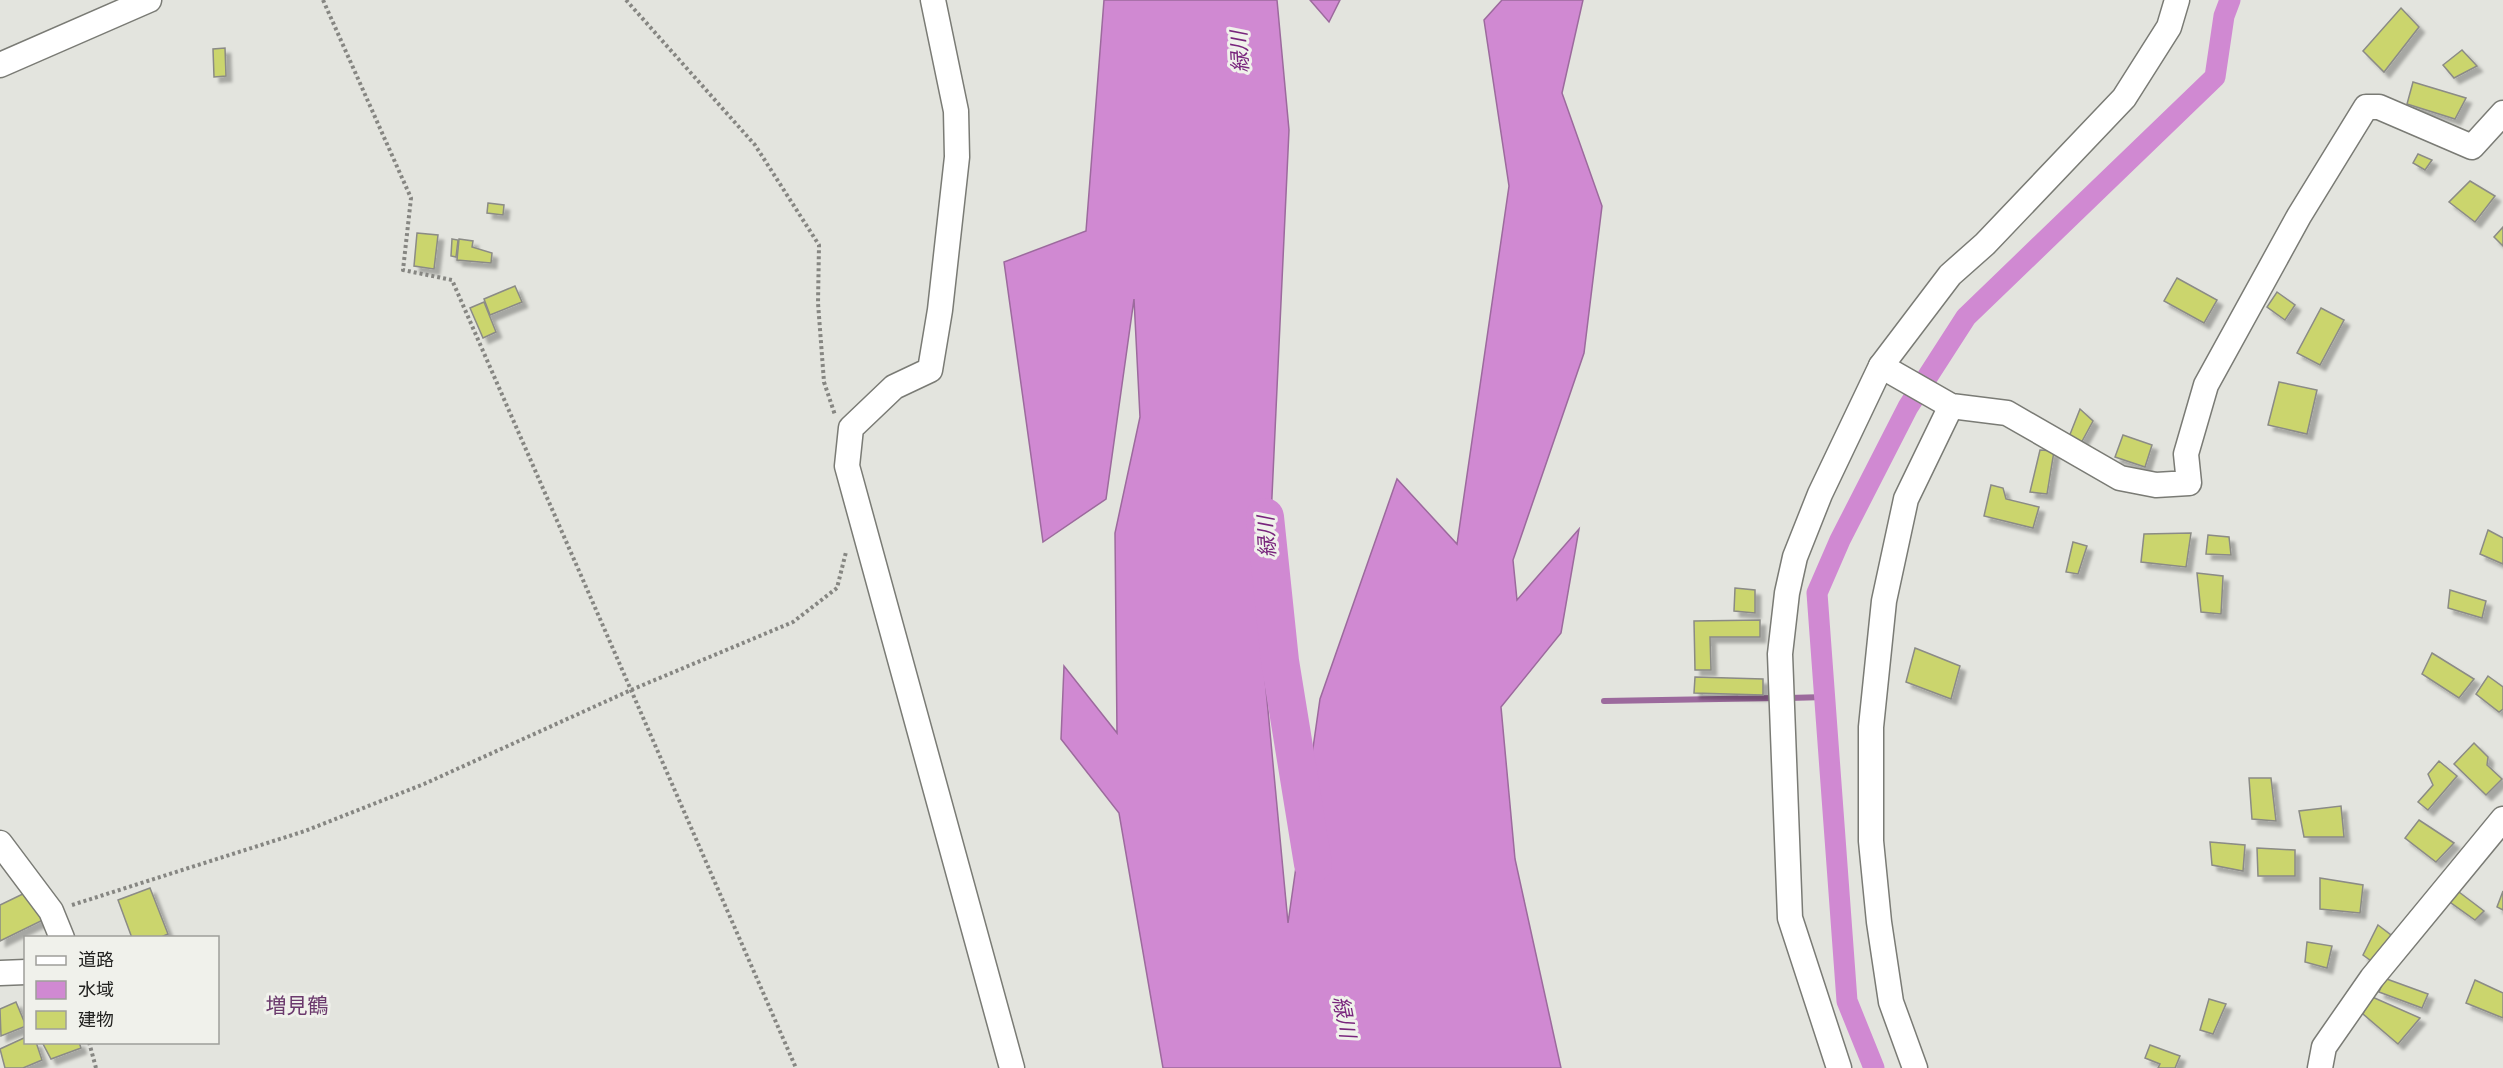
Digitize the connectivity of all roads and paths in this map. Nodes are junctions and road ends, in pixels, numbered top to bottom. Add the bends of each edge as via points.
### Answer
1 (149, 0) edge
2 (323, 0) edge
3 (626, 0) edge
4 (933, 0) edge
5 (2177, 0) edge
6 (0, 65) edge
7 (2503, 113) edge
8 (1881, 366) junction
9 (1951, 406) junction
10 (851, 428) junction
11 (845, 544) dead end
12 (630, 690) junction
13 (2503, 819) edge
14 (0, 843) edge
15 (51, 911) junction
16 (61, 936) edge
17 (24, 972) edge
18 (0, 973) edge
19 (90, 1044) edge
20 (96, 1068) edge
21 (796, 1068) edge
22 (1012, 1068) edge
23 (1839, 1068) edge
24 (1915, 1068) edge
25 (2320, 1068) edge

1 - 6 street
2 - 12 path via 411,198 402,270 452,280
3 - 10 path via 755,145 819,245 818,303 824,382 837,422
4 - 10 street via 956,111 957,157 930,370 894,387
5 - 8 street via 2169,27 2124,98 1950,275
7 - 9 street via 2472,147 2379,107 2366,107 2299,216 2205,385 2186,454 2189,483 2156,485 2120,478 2007,413
8 - 9 street
8 - 23 street via 1795,556 1780,654 1790,918
9 - 24 street via 1906,499 1884,601 1871,727 1871,841 1878,922 1891,1002
10 - 22 street via 847,466 855,498
11 - 12 path via 847,555 837,588 793,622
12 - 15 path via 424,784 305,831
12 - 21 path
13 - 25 street via 2373,978 2324,1047
14 - 15 street
15 - 16 street
17 - 18 street
19 - 20 path

